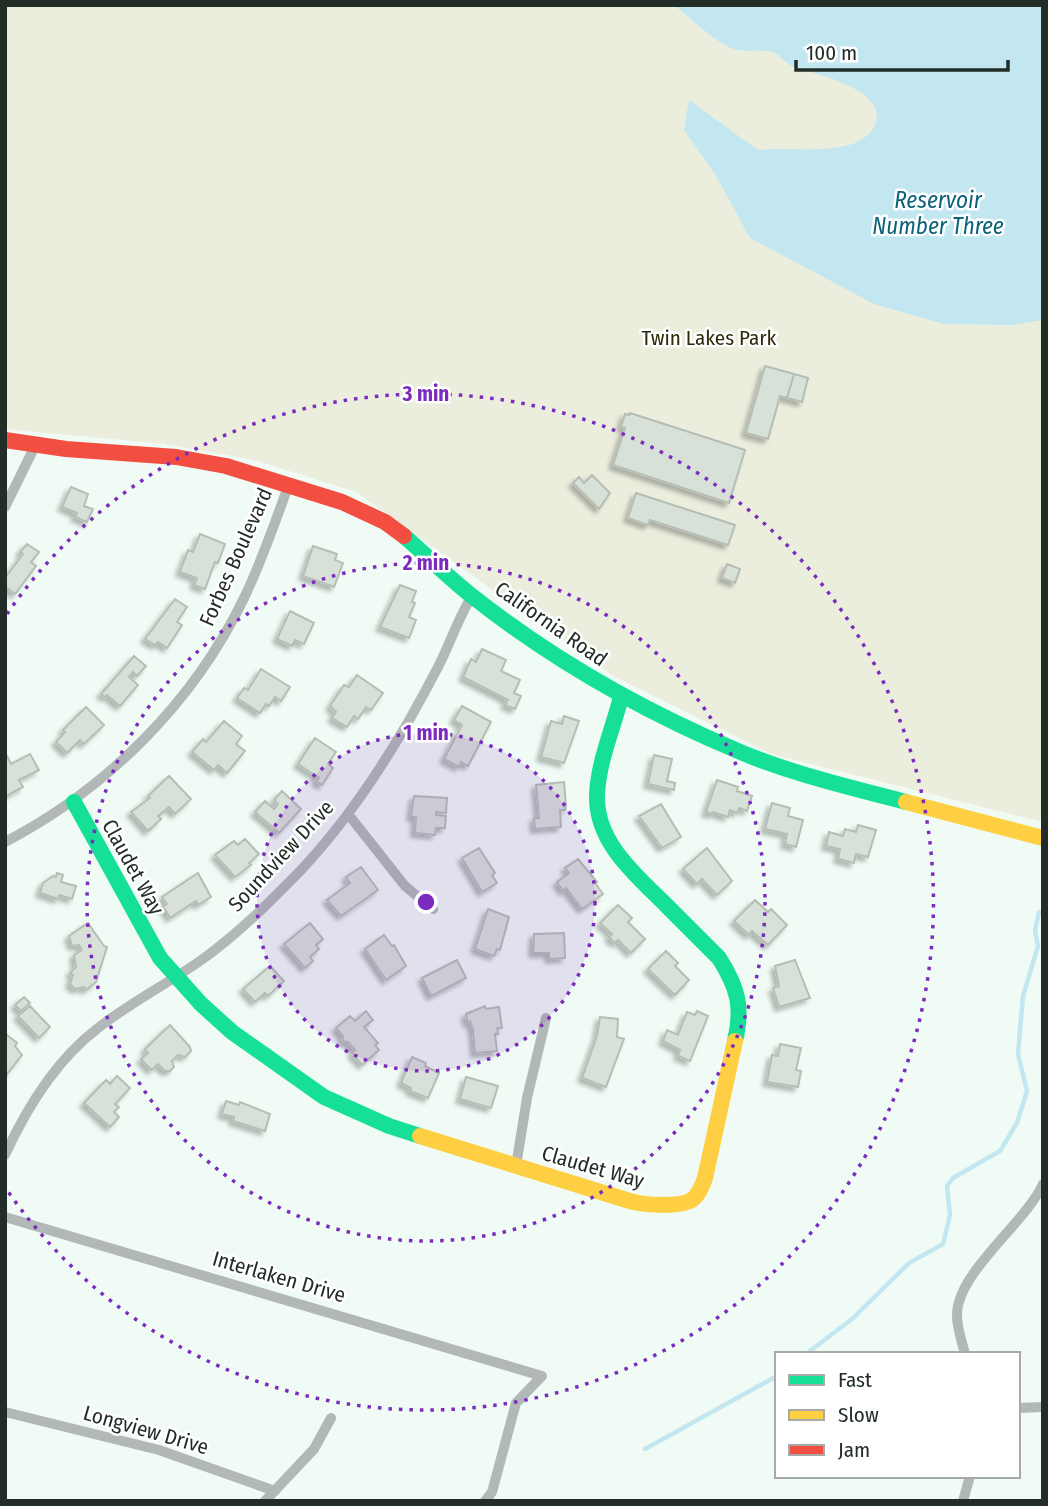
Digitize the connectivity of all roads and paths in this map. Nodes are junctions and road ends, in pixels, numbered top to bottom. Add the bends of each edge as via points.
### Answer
1 (5, 440) edge
2 (36, 444) junction
3 (289, 484) junction
4 (5, 507) edge
5 (472, 596) junction
6 (621, 697) junction
7 (74, 802) junction
8 (348, 814) junction
9 (1043, 838) edge
10 (5, 842) edge
11 (433, 909) dead end
12 (176, 976) junction
13 (546, 1018) dead end
14 (5, 1155) edge
15 (516, 1166) junction
16 (1043, 1184) edge
17 (5, 1217) edge
18 (965, 1352) edge
19 (1043, 1407) edge
20 (1020, 1408) edge
21 (5, 1412) edge
22 (331, 1418) dead end
23 (969, 1478) edge
24 (275, 1491) junction
25 (265, 1501) edge
26 (485, 1501) edge
27 (963, 1501) edge

1 - 2 street, California Road
2 - 3 street, California Road via 176,457
2 - 4 street
3 - 5 street, California Road via 385,522
3 - 7 street, Forbes Boulevard via 255,574 224,637 146,737
5 - 6 street, California Road
5 - 8 street, Soundview Drive via 409,720
6 - 9 street, California Road via 739,752 806,776
6 - 15 street, Claudet Way via 599,776 597,806 602,825 627,867 719,958 730,975 740,1008 705,1178 690,1201 651,1206
7 - 10 street, Forbes Boulevard
7 - 12 street, Claudet Way via 160,958
8 - 11 street via 405,886
8 - 12 street, Soundview Drive via 270,902
12 - 14 street, Soundview Drive via 80,1043 34,1099
12 - 15 street, Claudet Way via 232,1031 324,1097 389,1126
13 - 15 street
16 - 18 street via 961,1296 957,1316
17 - 26 street, Interlaken Drive via 542,1376 516,1404 492,1492
19 - 20 street
21 - 24 street, Longview Drive via 159,1450
22 - 24 street via 314,1450
23 - 27 street
24 - 25 street

